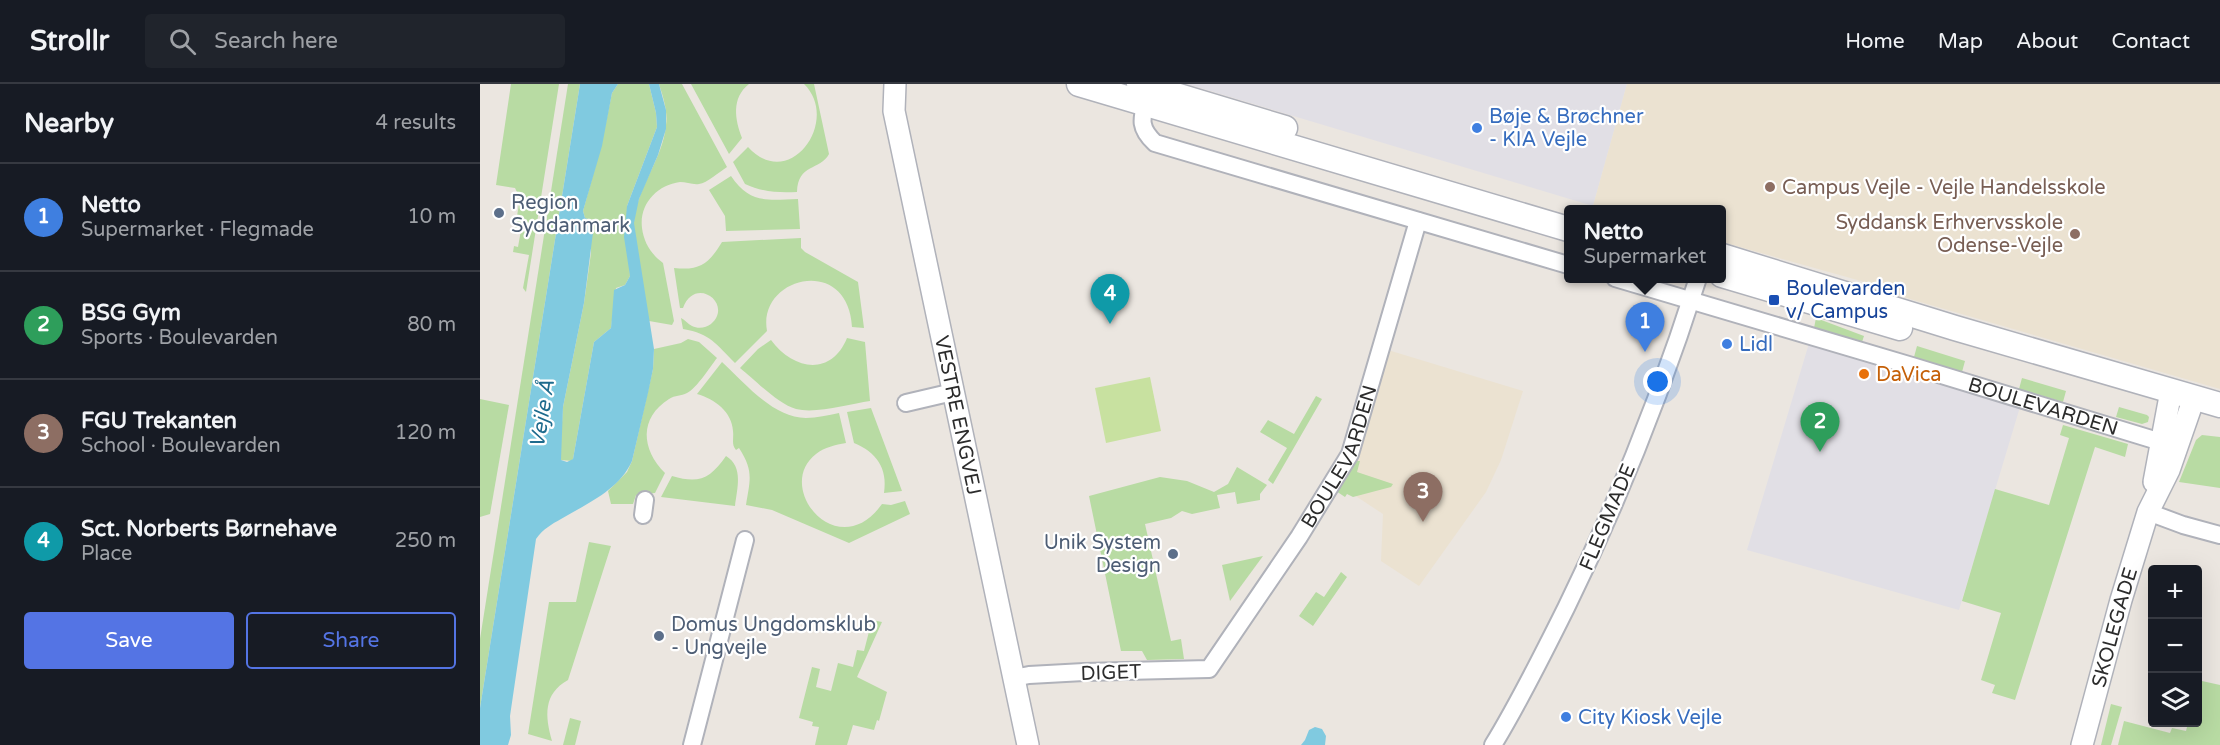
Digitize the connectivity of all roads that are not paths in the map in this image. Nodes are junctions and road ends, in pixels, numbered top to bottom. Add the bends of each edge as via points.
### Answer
1 (895, 84) edge
2 (1080, 84) edge
3 (1145, 92) edge
4 (1564, 212) edge
5 (1418, 221) junction
6 (1564, 227) edge
7 (1726, 257) edge
8 (1564, 264) edge
9 (1726, 276) edge
10 (1629, 283) edge
11 (1697, 283) edge
12 (1691, 301) junction
13 (953, 392) junction
14 (2181, 402) junction
15 (906, 403) dead end
16 (2220, 405) edge
17 (2220, 422) edge
18 (2161, 442) junction
19 (2150, 508) junction
20 (2220, 535) edge
21 (745, 540) dead end
22 (1209, 669) joint
23 (1014, 678) junction
24 (692, 745) edge
25 (1028, 745) edge
26 (1493, 745) edge
27 (2082, 745) edge

1 - 13 street, VESTRE ENGVEJ via 894,111
2 - 3 main road
3 - 4 main road
3 - 5 street via 1141,123 1155,143
3 - 6 main road
5 - 8 street
5 - 22 street, BOULEVARDEN via 1350,454
7 - 14 main road, BOULEVARDEN
9 - 14 main road, BOULEVARDEN
10 - 12 street, BOULEVARDEN
11 - 12 street, FLEGMADE
12 - 18 street, BOULEVARDEN
12 - 26 street, FLEGMADE via 1657,399 1589,559
13 - 15 street
13 - 23 street, VESTRE ENGVEJ
14 - 16 main road, BOULEVARDEN
14 - 17 main road, BOULEVARDEN
14 - 18 street, SKOLEGADE
14 - 19 street, SKOLEGADE via 2169,470
18 - 19 street, SKOLEGADE
19 - 20 street via 2183,525
19 - 27 street, SKOLEGADE
21 - 24 street
22 - 23 street, DIGET
23 - 25 street, VESTRE ENGVEJ

